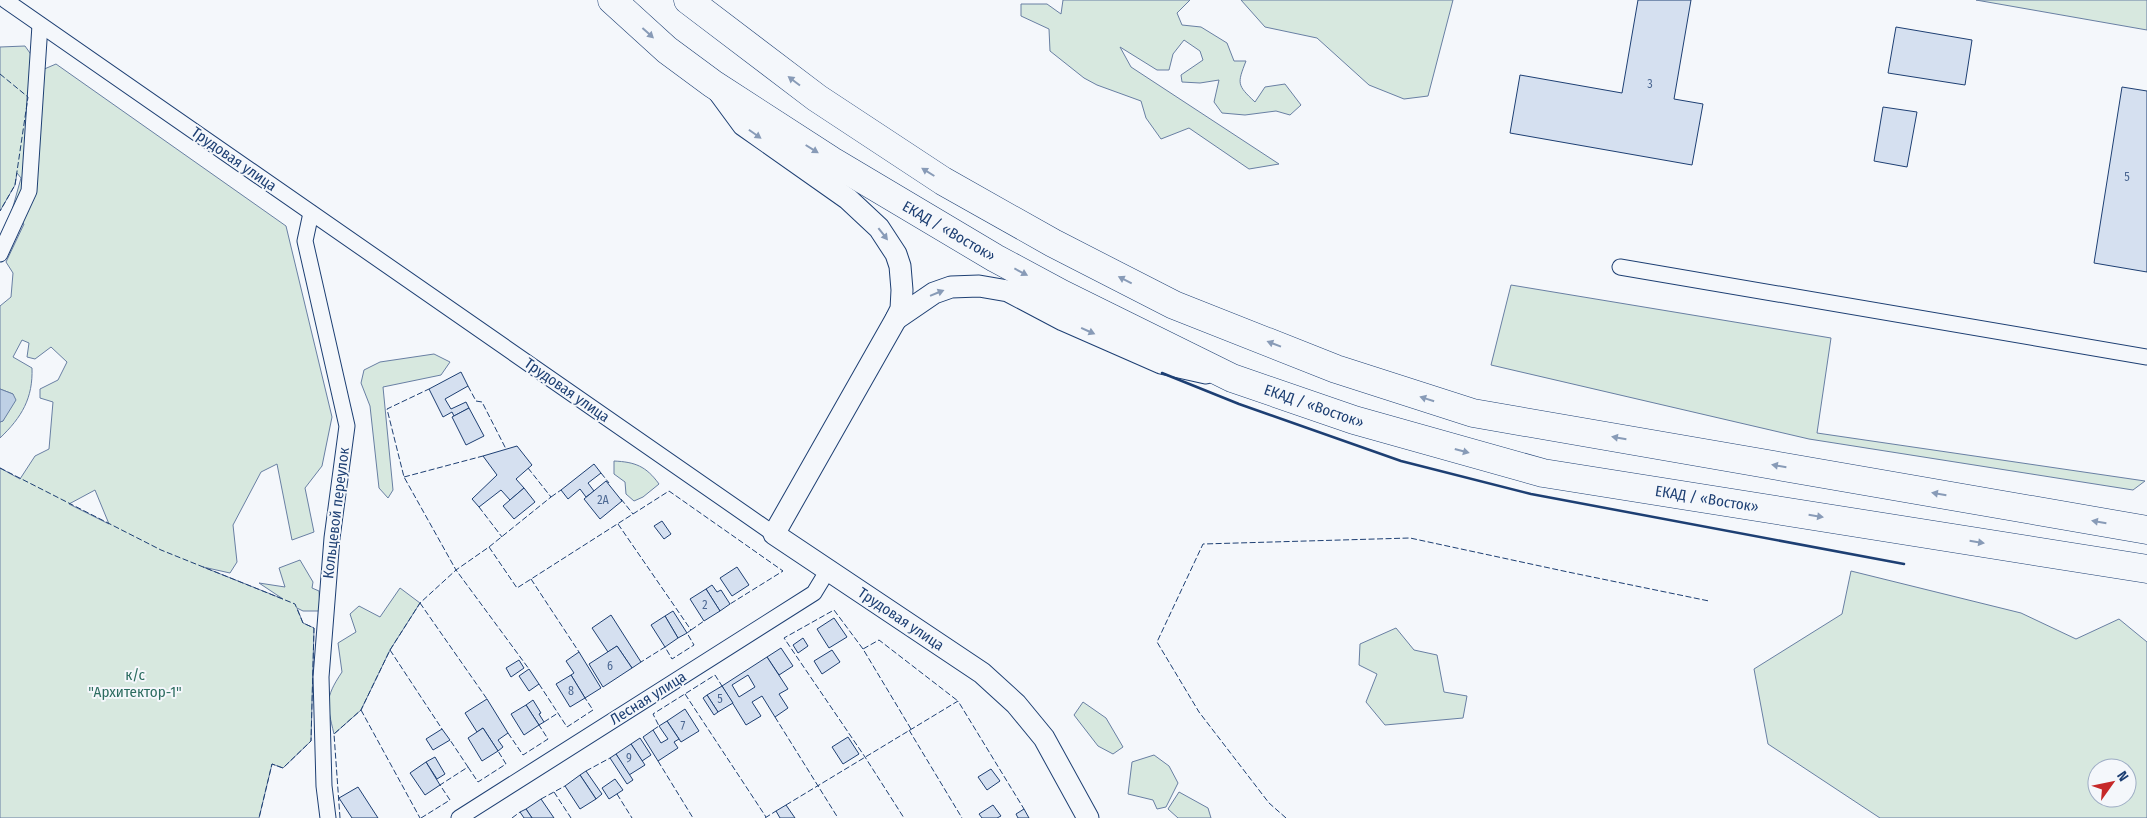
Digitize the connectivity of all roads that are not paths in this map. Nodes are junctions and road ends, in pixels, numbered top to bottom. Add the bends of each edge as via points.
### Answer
1 (5, 0) edge
2 (612, 0) edge
3 (688, 0) edge
4 (40, 25) junction
5 (713, 84) junction
6 (312, 213) junction
7 (0, 254) edge
8 (1620, 267) dead end
9 (896, 319) junction
10 (2147, 357) edge
11 (1232, 378) junction
12 (2147, 530) edge
13 (774, 534) junction
14 (2147, 569) edge
15 (828, 570) junction
16 (328, 818) edge
17 (459, 818) edge
18 (1088, 818) edge

1 - 4 street, Трудовая улица
2 -> 5 highway, ЕКАД / «Восток» via 667,50
12 -> 3 highway via 1473,413 1336,369 1174,306 957,189 817,98
4 - 6 street, Трудовая улица
4 - 7 street via 29,191
5 -> 9 main road via 743,125 848,199 879,228 900,266 901,309
5 -> 11 highway, ЕКАД / «Восток» via 832,161 995,258
6 - 13 street, Трудовая улица
6 - 16 street, Кольцевой переулок via 305,241 347,426 332,538 321,677
8 - 10 street
9 -> 11 main road via 934,293 951,287 989,287 1008,291 1063,320 1161,363
9 - 13 main road
11 -> 14 highway, ЕКАД / «Восток» via 1354,420 1544,473
13 - 15 main road, Трудовая улица
15 - 17 street, Лесная улица via 814,593
15 - 18 main road, Трудовая улица via 982,674 1016,704 1044,738

